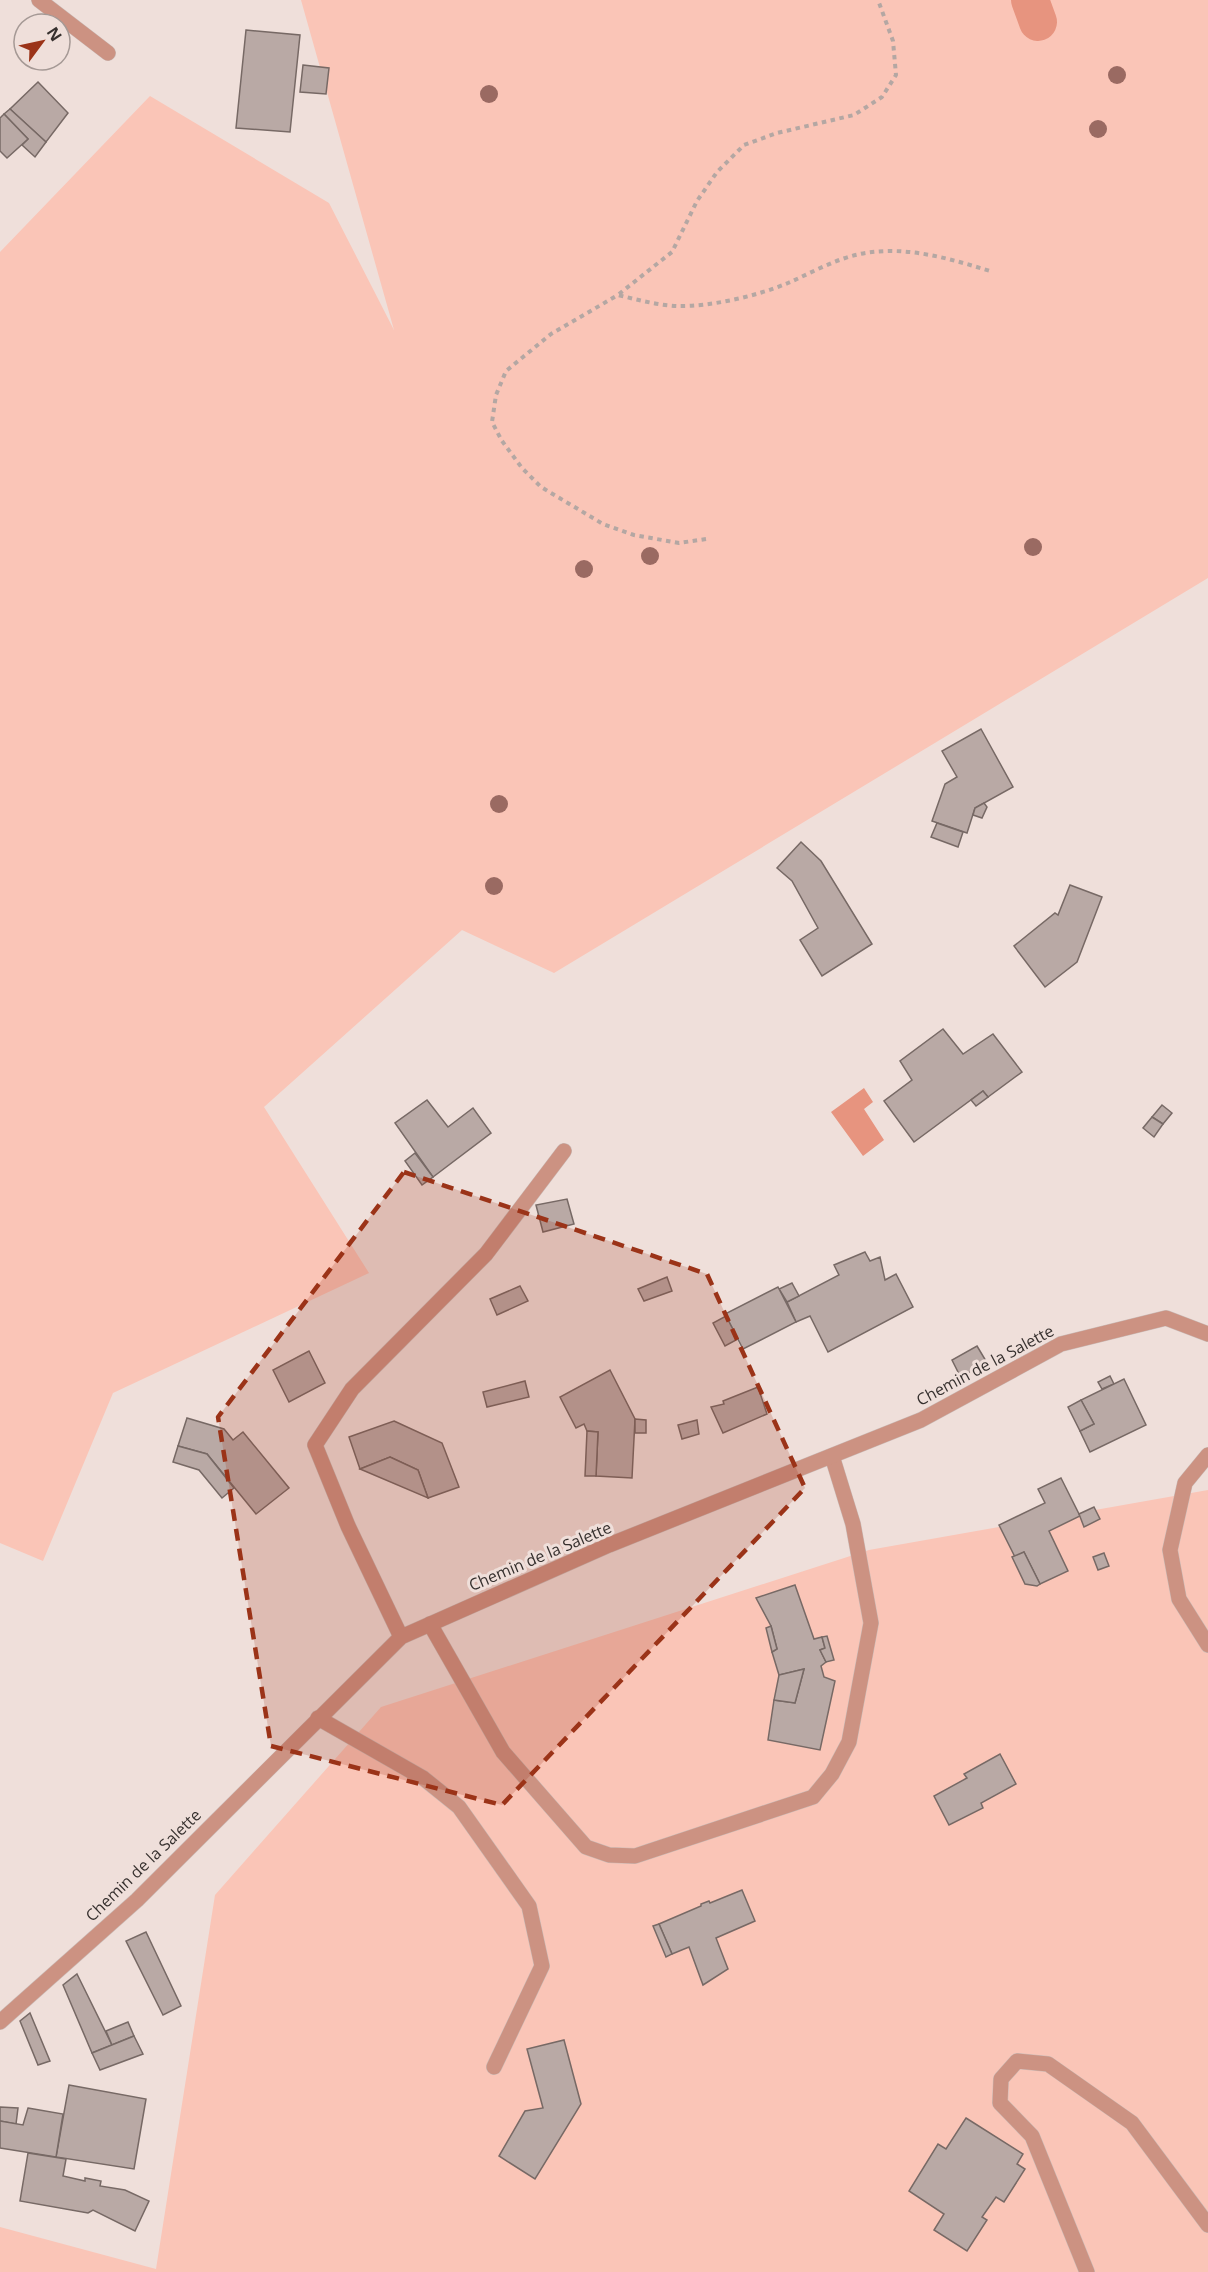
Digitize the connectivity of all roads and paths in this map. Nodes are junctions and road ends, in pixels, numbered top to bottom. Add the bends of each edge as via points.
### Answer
1 (39, 0) edge
2 (879, 0) edge
3 (108, 53) dead end
4 (990, 271) dead end
5 (618, 295) junction
6 (706, 539) dead end
7 (564, 1152) dead end
8 (1208, 1334) edge
9 (1208, 1455) edge
10 (832, 1456) junction
11 (430, 1624) junction
12 (401, 1637) junction
13 (1208, 1645) edge
14 (318, 1718) junction
15 (0, 2022) edge
16 (494, 2067) dead end
17 (1208, 2225) edge
18 (1087, 2272) edge

1 - 3 street
2 - 5 path via 893,41 896,75 882,97 854,115 777,133 744,146 710,182 672,252
4 - 5 path via 891,250 859,254 755,296 678,306
5 - 6 path via 551,334 506,371 496,395 492,422 515,459 541,487 603,524 634,535 679,543
7 - 12 street via 486,1254 352,1389 315,1444 348,1526
8 - 10 street, Chemin de la Salette via 1166,1318 1061,1344 921,1420
9 - 13 street via 1185,1483 1170,1550 1179,1599
10 - 11 street, Chemin de la Salette via 609,1545
10 - 11 street via 853,1524 871,1623 849,1742 832,1774 813,1797 635,1856 609,1855 586,1847 503,1752
11 - 12 street, Chemin de la Salette
12 - 14 street, Chemin de la Salette
14 - 15 street, Chemin de la Salette via 137,1900
14 - 16 street via 423,1778 459,1807 528,1906 542,1966
17 - 18 street via 1132,2123 1048,2064 1017,2061 1001,2079 1000,2103 1032,2136

